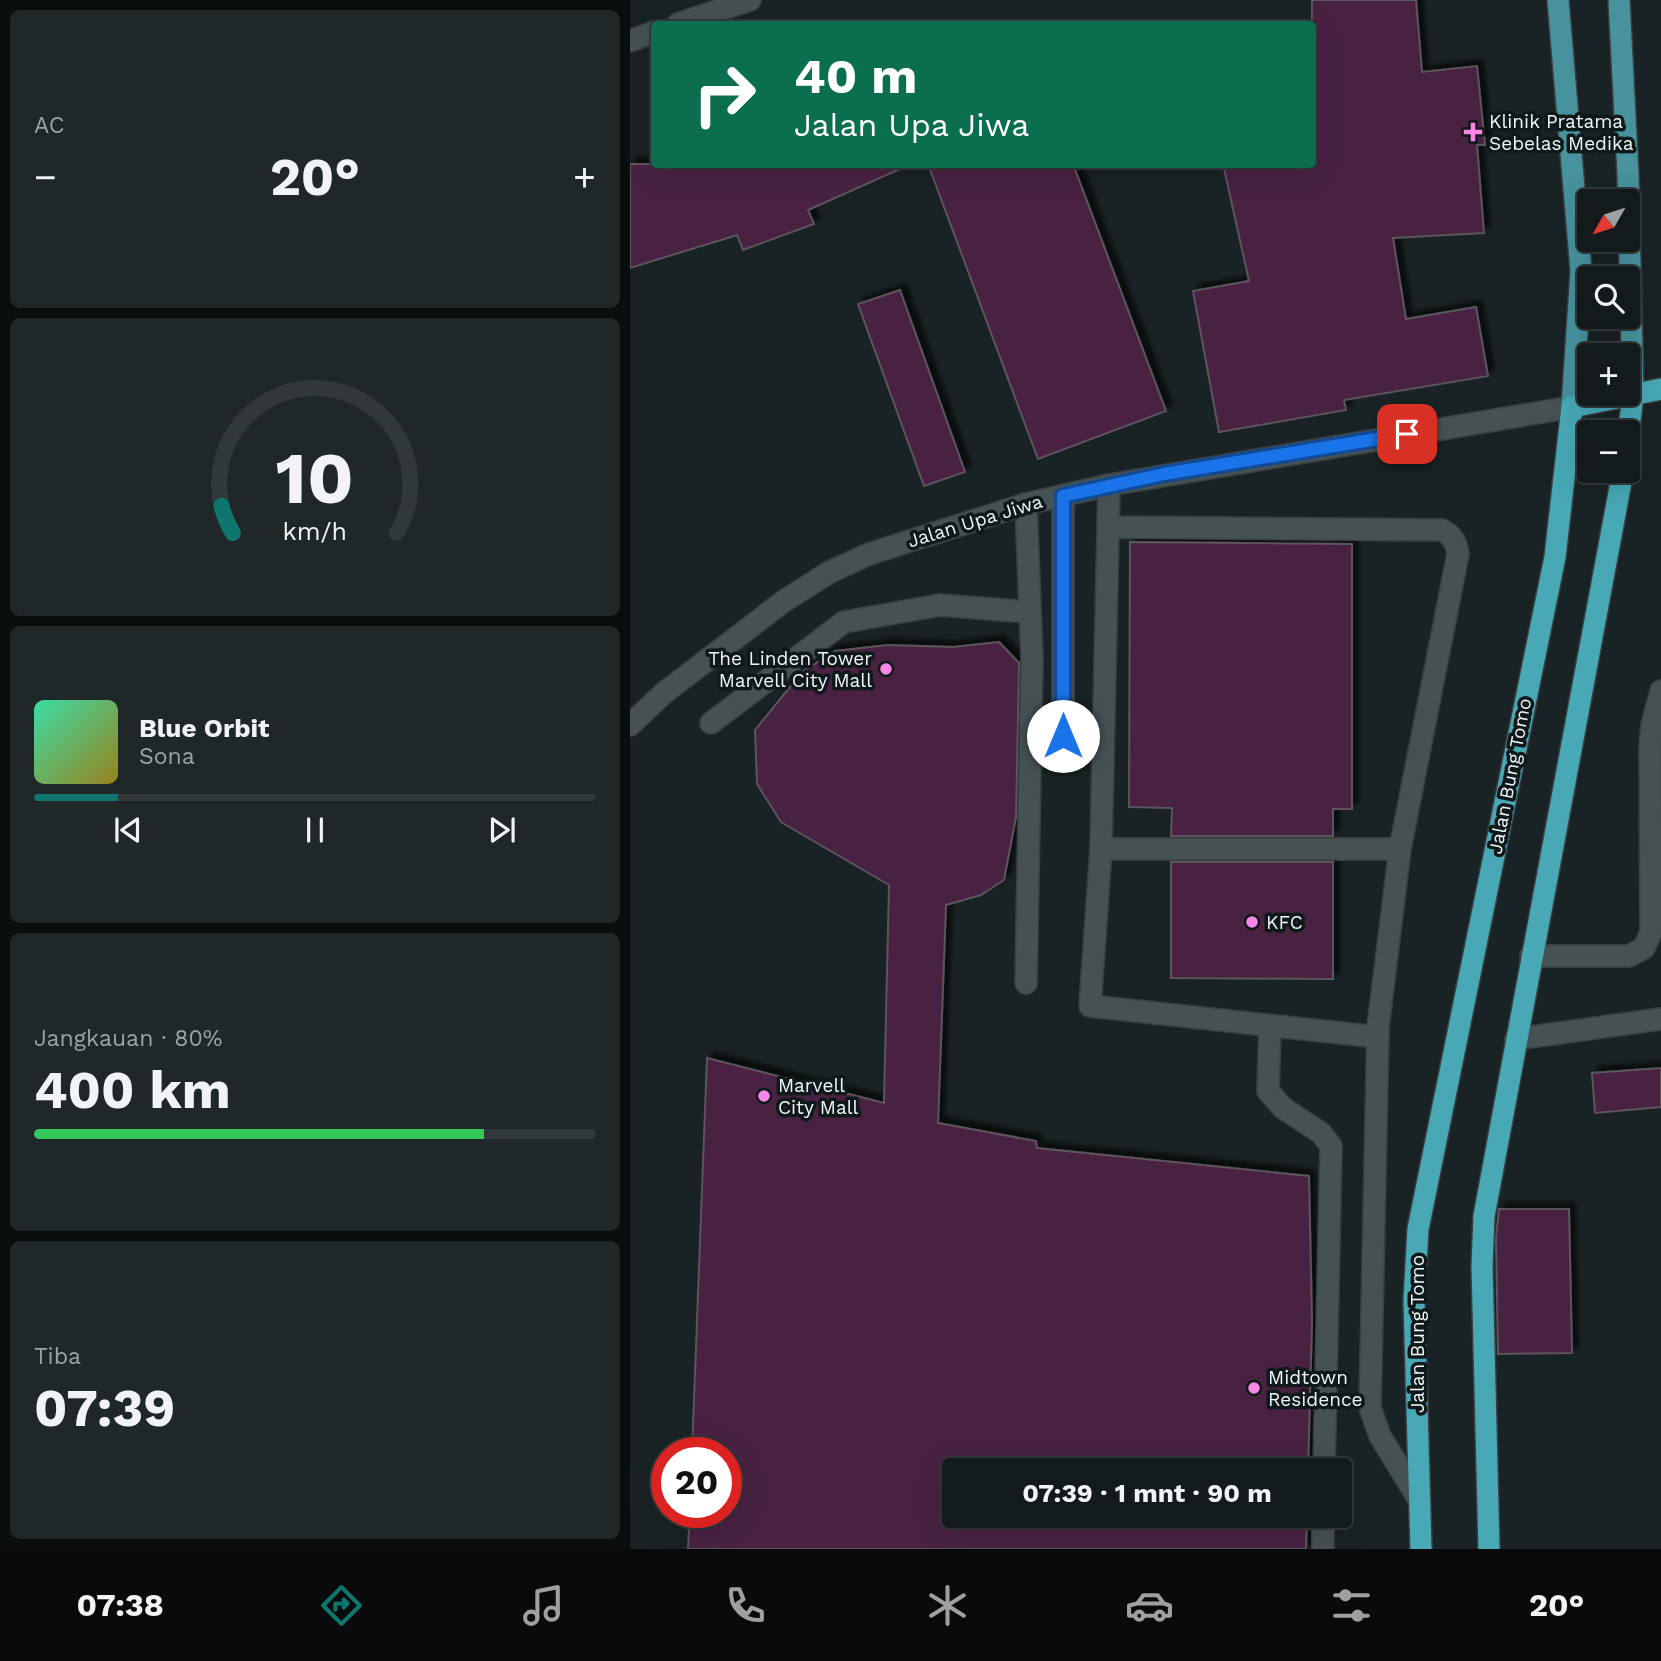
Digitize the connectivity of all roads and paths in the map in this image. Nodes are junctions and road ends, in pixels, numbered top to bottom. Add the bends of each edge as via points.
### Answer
1 (750, 0) edge
2 (1558, 0) edge
3 (1619, 0) edge
4 (687, 21) edge
5 (651, 34) edge
6 (630, 41) edge
7 (1632, 343) edge
8 (1661, 389) edge
9 (1640, 394) edge
10 (1577, 406) edge
11 (1572, 407) junction
12 (1621, 483) edge
13 (1109, 485) junction
14 (1063, 496) junction
15 (1026, 504) junction
16 (1109, 527) junction
17 (1029, 612) junction
18 (1661, 691) edge
19 (710, 723) dead end
20 (630, 725) edge
21 (1103, 739) junction
22 (1101, 849) junction
23 (1400, 849) junction
24 (1531, 956) junction
25 (1026, 983) dead end
26 (1661, 1019) edge
27 (1270, 1026) junction
28 (1378, 1037) junction
29 (1516, 1039) junction
30 (1324, 1458) edge
31 (1418, 1498) junction
32 (1323, 1528) edge
33 (1323, 1549) edge
34 (1421, 1549) edge
35 (1489, 1549) edge

1 - 4 street
2 - 11 main road, Jalan Bung Tomo via 1580,271
3 - 7 main road
5 - 6 street
8 - 9 highway, Jalan Upa Jiwa
10 - 11 highway, Jalan Upa Jiwa
11 - 13 street, Jalan Upa Jiwa
11 - 31 highway, Jalan Bung Tomo via 1555,557 1418,1229 1414,1301
12 - 24 highway
13 - 14 street, Jalan Upa Jiwa
13 - 16 street
14 - 15 street, Jalan Upa Jiwa
14 - 21 street via 1063,736
15 - 17 street
15 - 20 street, Jalan Upa Jiwa via 869,554 830,572 738,635
16 - 21 street
16 - 23 street via 1442,530 1451,535 1458,554
17 - 19 street via 940,605 844,622
17 - 25 street
18 - 24 street via 1651,725 1651,932 1644,948 1629,956
21 - 22 street
22 - 23 street
22 - 27 street via 1090,1006
23 - 28 street
24 - 29 highway
26 - 29 street
27 - 28 street
27 - 30 street via 1268,1091 1331,1146
28 - 31 street via 1370,1408 1380,1436
29 - 35 highway via 1484,1216
31 - 34 highway, Jalan Bung Tomo
32 - 33 street

